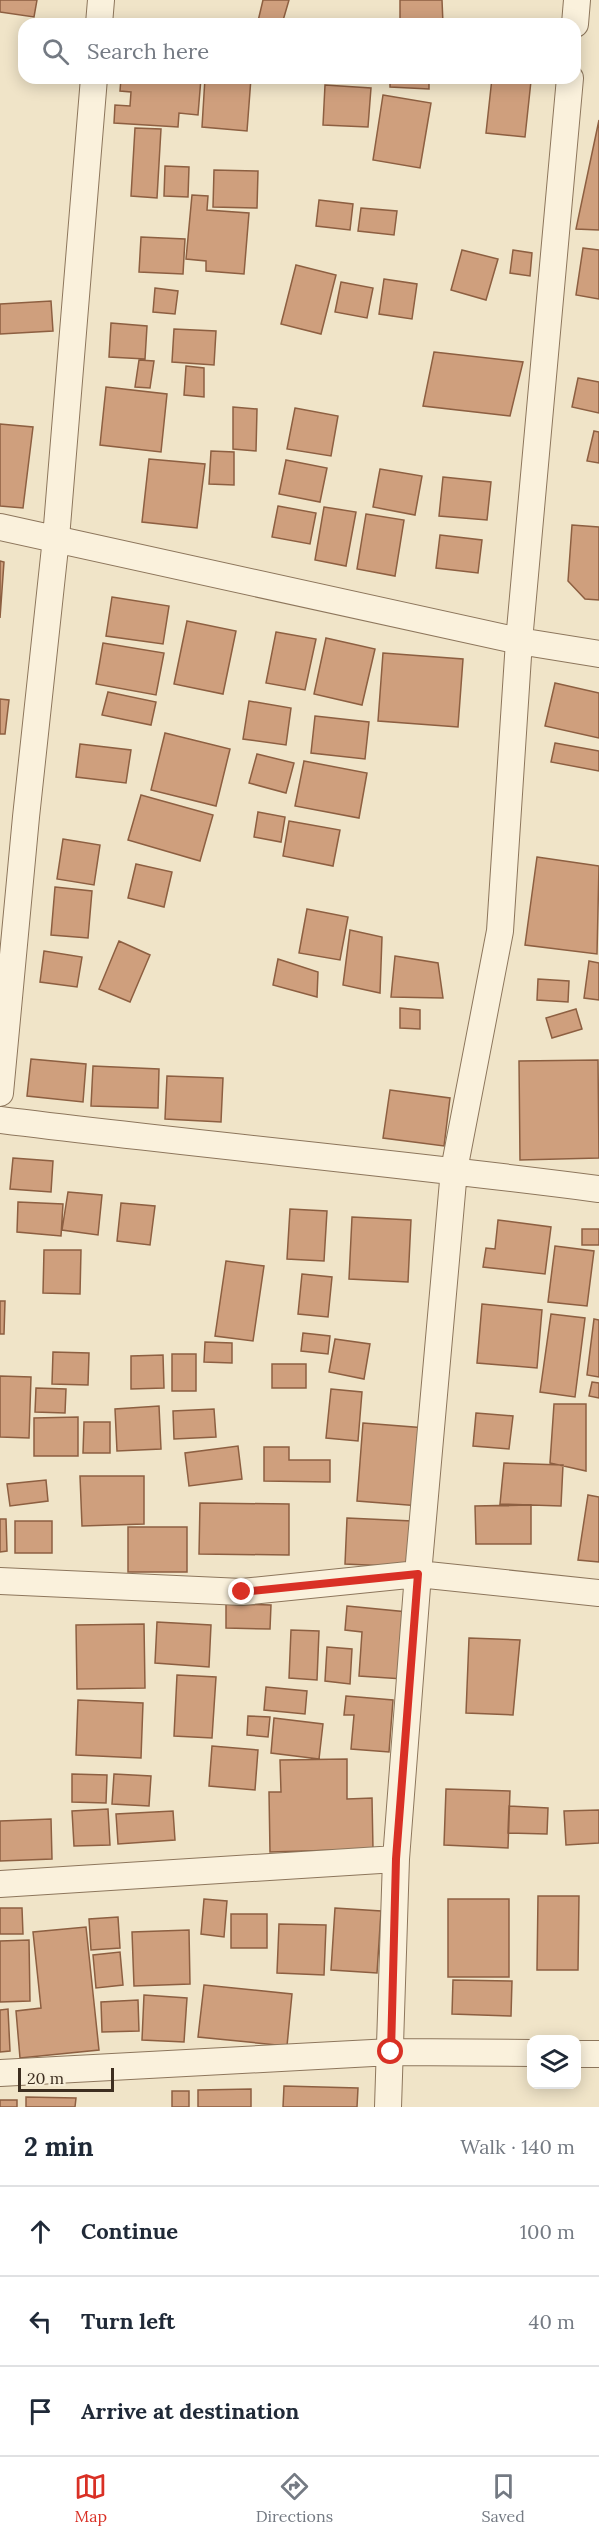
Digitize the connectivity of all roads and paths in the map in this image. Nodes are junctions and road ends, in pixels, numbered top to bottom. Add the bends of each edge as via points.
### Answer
1 (101, 0) edge
2 (577, 0) edge
3 (100, 18) edge
4 (576, 18) edge
5 (94, 84) edge
6 (569, 84) edge
7 (0, 527) edge
8 (56, 538) junction
9 (519, 641) junction
10 (599, 654) edge
11 (0, 1093) edge
12 (0, 1120) edge
13 (454, 1170) junction
14 (599, 1190) edge
15 (418, 1574) junction
16 (0, 1581) edge
17 (599, 1593) edge
18 (396, 1859) junction
19 (0, 1884) edge
20 (391, 2052) junction
21 (527, 2053) edge
22 (581, 2054) edge
23 (599, 2054) edge
24 (0, 2073) edge
25 (388, 2107) edge

1 - 3 street
2 - 4 street
5 - 8 street
6 - 9 street
7 - 8 street
8 - 9 street
8 - 11 street
9 - 10 street
9 - 13 street via 500,931
12 - 13 street
13 - 14 street
13 - 15 street
15 - 16 street via 242,1592
15 - 17 street
15 - 18 street
18 - 19 street
18 - 20 street
20 - 21 street
20 - 24 street
20 - 25 street
22 - 23 street

